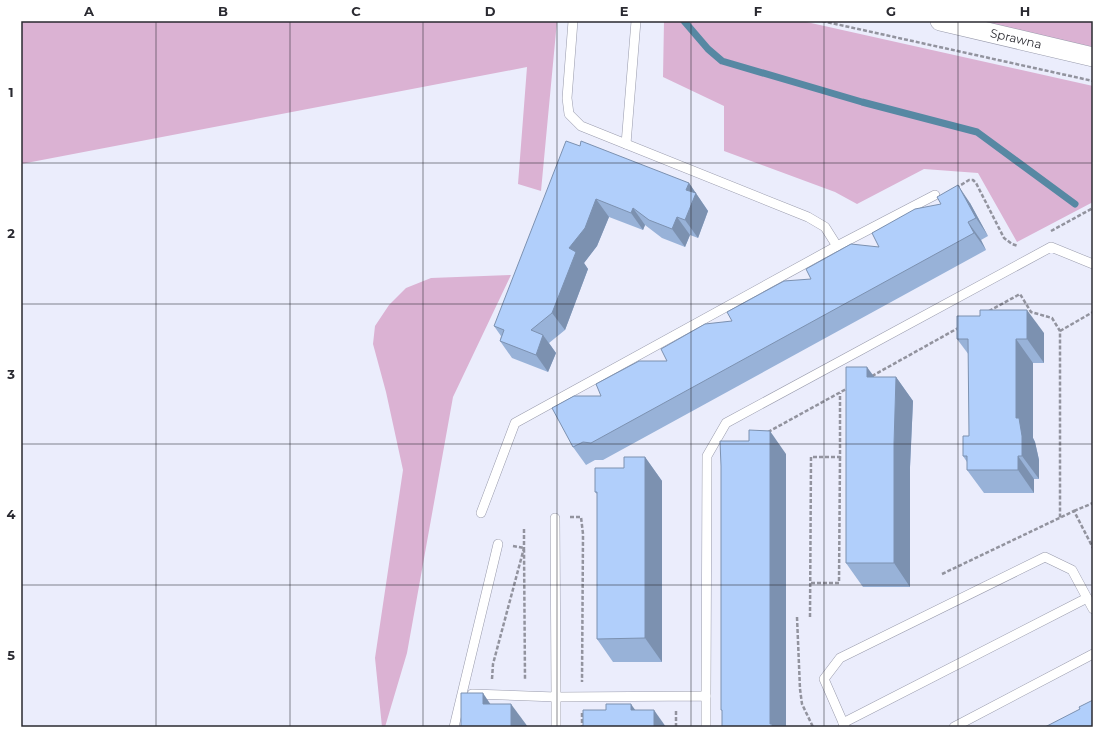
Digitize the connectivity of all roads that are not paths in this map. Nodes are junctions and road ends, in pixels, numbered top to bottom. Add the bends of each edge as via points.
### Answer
1 (573, 21) edge
2 (636, 21) edge
3 (940, 21) edge
4 (1093, 57) edge
5 (626, 144) junction
6 (935, 195) road end
7 (837, 246) junction
8 (1093, 264) edge
9 (481, 513) dead end
10 (555, 518) road end
11 (498, 544) road end
12 (1088, 598) junction
13 (1093, 609) edge
14 (1093, 654) edge
15 (463, 693) junction
16 (706, 696) junction
17 (556, 697) junction
18 (844, 725) edge
19 (454, 727) edge
20 (556, 727) edge
21 (706, 727) edge
22 (954, 727) edge

1 - 5 lane via 567,98 569,114 581,126
2 - 5 lane
3 - 4 street, Sprawna
5 - 7 lane via 808,216 825,227
6 - 7 lane
7 - 9 lane via 515,423
8 - 16 lane via 1051,247 726,423 707,456
10 - 17 lane
11 - 15 lane
12 - 13 lane
12 - 18 lane
12 - 18 lane via 1072,570 1045,557 840,658 824,679
14 - 22 lane
15 - 17 lane
15 - 19 lane
16 - 17 lane
16 - 21 lane
17 - 20 lane

